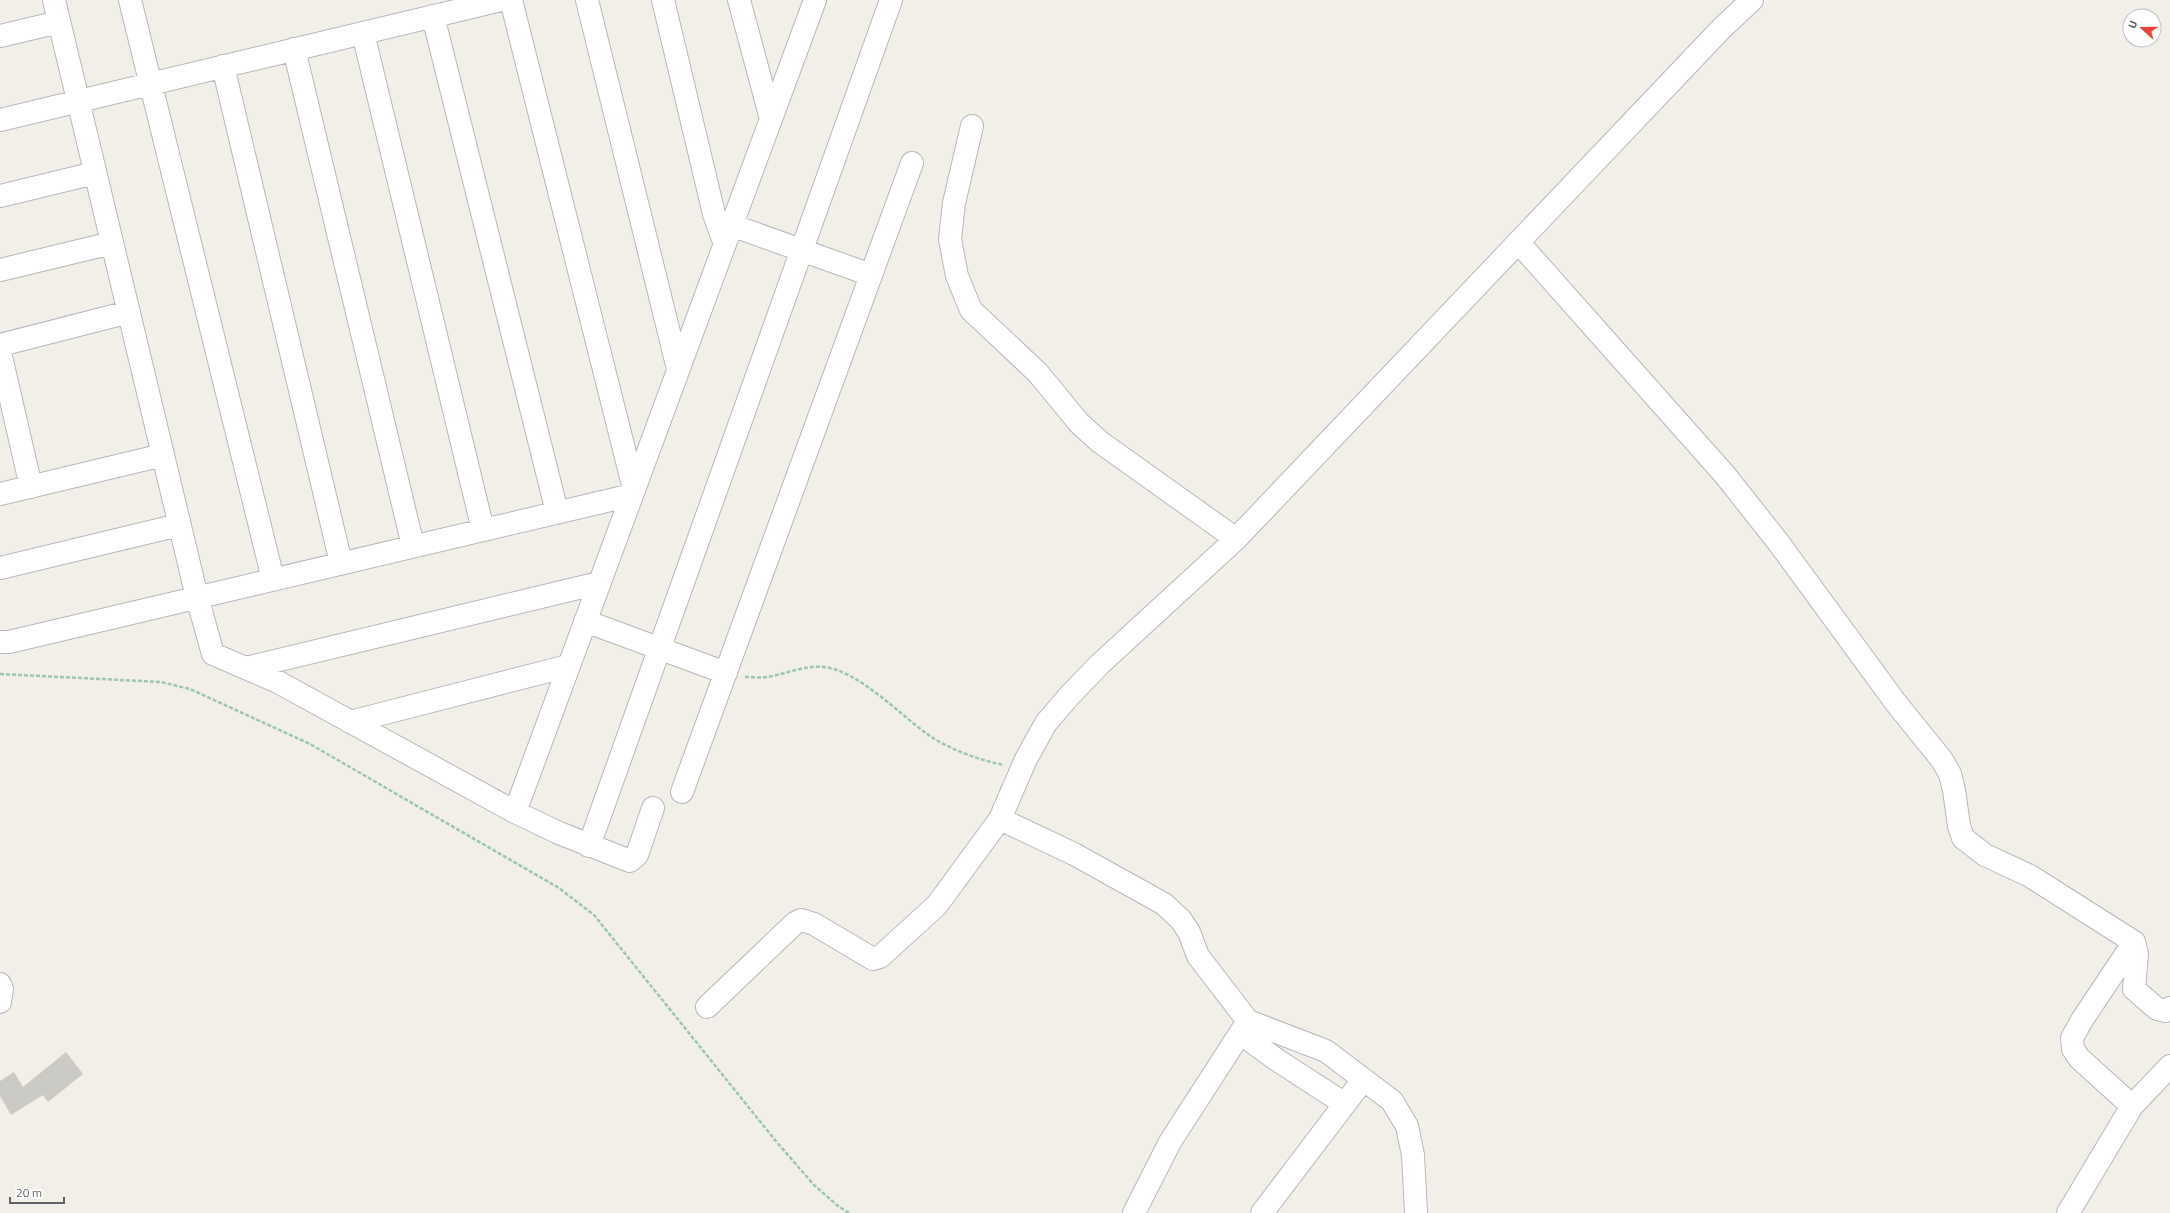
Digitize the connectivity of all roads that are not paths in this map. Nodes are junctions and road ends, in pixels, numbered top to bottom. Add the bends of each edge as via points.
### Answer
1 (54, 0) edge
2 (131, 0) edge
3 (501, 0) edge
4 (511, 0) edge
5 (587, 0) edge
6 (663, 0) edge
7 (739, 0) edge
8 (815, 0) edge
9 (891, 0) edge
10 (1752, 0) edge
11 (433, 16) junction
12 (59, 22) junction
13 (363, 33) junction
14 (0, 36) edge
15 (294, 49) junction
16 (223, 66) junction
17 (151, 84) junction
18 (78, 101) junction
19 (771, 119) junction
20 (0, 120) edge
21 (972, 126) dead end
22 (912, 163) dead end
23 (95, 173) junction
24 (0, 196) edge
25 (727, 234) junction
26 (112, 242) junction
27 (1519, 244) junction
28 (802, 250) junction
29 (0, 270) edge
30 (871, 275) junction
31 (129, 312) junction
32 (0, 344) edge
33 (0, 352) edge
34 (678, 369) junction
35 (8, 418) edge
36 (163, 455) junction
37 (32, 487) junction
38 (633, 492) junction
39 (0, 494) edge
40 (557, 512) junction
41 (180, 525) junction
42 (483, 530) junction
43 (1236, 539) junction
44 (413, 546) junction
45 (341, 563) junction
46 (0, 568) edge
47 (273, 579) junction
48 (599, 583) junction
49 (197, 597) junction
50 (585, 621) junction
51 (0, 642) edge
52 (660, 649) junction
53 (568, 666) junction
54 (246, 668) junction
55 (726, 673) junction
56 (350, 722) junction
57 (682, 792) dead end
58 (653, 808) dead end
59 (515, 812) junction
60 (1000, 819) junction
61 (589, 846) junction
62 (2134, 942) junction
63 (0, 984) edge
64 (0, 1002) edge
65 (707, 1007) dead end
66 (2169, 1011) edge
67 (1244, 1027) junction
68 (2170, 1066) edge
69 (1363, 1080) junction
70 (1345, 1104) junction
71 (2132, 1106) junction
72 (1134, 1213) edge
73 (1262, 1213) edge
74 (1416, 1213) edge
75 (2068, 1213) edge

1 - 12 street
2 - 17 street
3 - 11 street
4 - 38 street
5 - 34 street
6 - 25 street via 714,214
7 - 19 street
8 - 19 street
9 - 28 street
10 - 27 street via 1722,28
11 - 13 street
11 - 40 street
12 - 14 street
12 - 18 street
13 - 15 street
13 - 42 street
15 - 16 street
15 - 44 street
16 - 17 street
16 - 45 street
17 - 18 street
17 - 47 street
18 - 20 street
18 - 23 street
19 - 25 street
21 - 43 street via 954,203 950,239 957,276 971,310 1038,373 1078,423 1100,442
22 - 30 street
23 - 24 street
23 - 26 street
25 - 28 street
25 - 34 street
26 - 29 street
26 - 31 street
27 - 43 street
27 - 62 street via 1725,475 1778,542 1896,704 1942,760 1953,784 1963,838 1985,855 2030,876
28 - 30 street
28 - 52 street
30 - 55 street
31 - 32 street
31 - 36 street
33 - 35 street
34 - 38 street
35 - 37 street
36 - 37 street
36 - 41 street
37 - 39 street
38 - 40 street
38 - 48 street
40 - 42 street
41 - 46 street
41 - 49 street
42 - 44 street
43 - 60 street via 1100,664 1046,723 1022,768
44 - 45 street
45 - 47 street
47 - 49 street
48 - 50 street
48 - 54 street
49 - 51 street via 9,642
49 - 54 street via 213,654
50 - 52 street
50 - 53 street
52 - 55 street
52 - 61 street
53 - 56 street
53 - 59 street
54 - 56 street via 278,682
55 - 57 street
56 - 59 street
58 - 61 street via 634,859 630,860
59 - 61 street
60 - 65 street via 937,905 880,957 868,958 814,924 801,920
60 - 67 street via 1074,854 1164,904 1181,920 1189,932 1198,956
62 - 66 street via 2137,954 2134,989 2157,1009
62 - 71 street via 2072,1038 2073,1050 2079,1058
63 - 64 street
67 - 69 street via 1326,1051
67 - 70 street via 1278,1060
67 - 72 street via 1170,1142
68 - 71 street
69 - 70 street
69 - 74 street via 1392,1101 1407,1126 1413,1155
70 - 73 street
71 - 75 street

